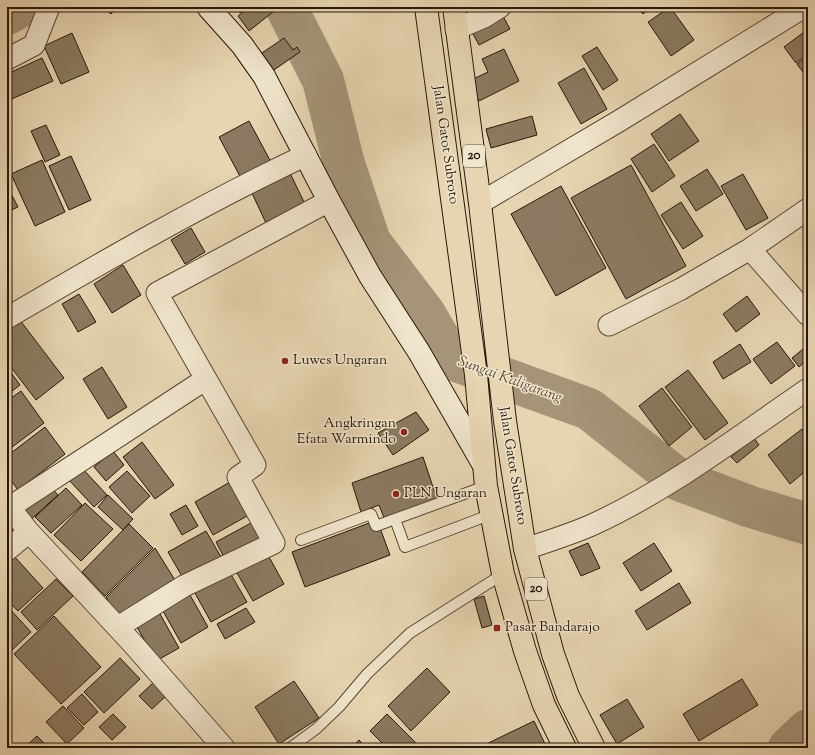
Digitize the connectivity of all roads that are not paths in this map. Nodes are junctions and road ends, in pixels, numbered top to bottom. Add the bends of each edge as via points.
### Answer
1 (49, 7) edge
2 (208, 7) edge
3 (426, 7) edge
4 (454, 7) edge
5 (500, 7) edge
6 (804, 7) edge
7 (456, 29) junction
8 (7, 59) edge
9 (306, 155) junction
10 (329, 201) junction
11 (480, 203) junction
12 (808, 210) edge
13 (750, 249) junction
14 (808, 315) edge
15 (7, 318) edge
16 (609, 325) dead end
17 (206, 379) junction
18 (808, 389) edge
19 (482, 462) junction
20 (486, 486) junction
21 (8, 506) edge
22 (492, 514) junction
23 (395, 519) junction
24 (29, 532) junction
25 (301, 540) dead end
26 (525, 549) junction
27 (7, 550) edge
28 (503, 574) junction
29 (118, 627) junction
30 (224, 748) edge
31 (290, 748) edge
32 (565, 748) edge
33 (594, 748) edge

1 - 8 street via 34,45
2 - 9 street via 242,45 264,76
3 - 19 highway, Jalan Gatot Subroto / 20 via 476,375
4 - 7 highway, Jalan Gatot Subroto / 20
5 - 7 street
6 - 11 street
7 - 11 highway, Jalan Gatot Subroto / 20
9 - 10 street
9 - 15 street via 137,241
10 - 17 street via 157,292
10 - 19 street via 370,276 419,352
11 - 26 highway, Jalan Gatot Subroto / 20 via 505,421
12 - 13 street
13 - 14 street
13 - 16 street via 681,289
17 - 21 street
17 - 29 street via 255,465 238,477 274,543 184,586
18 - 26 street via 668,483 595,524
19 - 20 highway, Jalan Gatot Subroto / 20
20 - 22 highway, Jalan Gatot Subroto / 20
20 - 23 lane
21 - 24 street
22 - 23 lane via 405,547
22 - 28 highway, Jalan Gatot Subroto / 20
23 - 25 lane via 376,526 371,514
24 - 27 street
24 - 29 street
26 - 33 highway, Jalan Gatot Subroto / 20 via 553,654 568,696
28 - 31 lane via 410,633 367,674 339,707 316,729
28 - 32 highway, Jalan Gatot Subroto / 20 via 525,652 544,705
29 - 30 street

